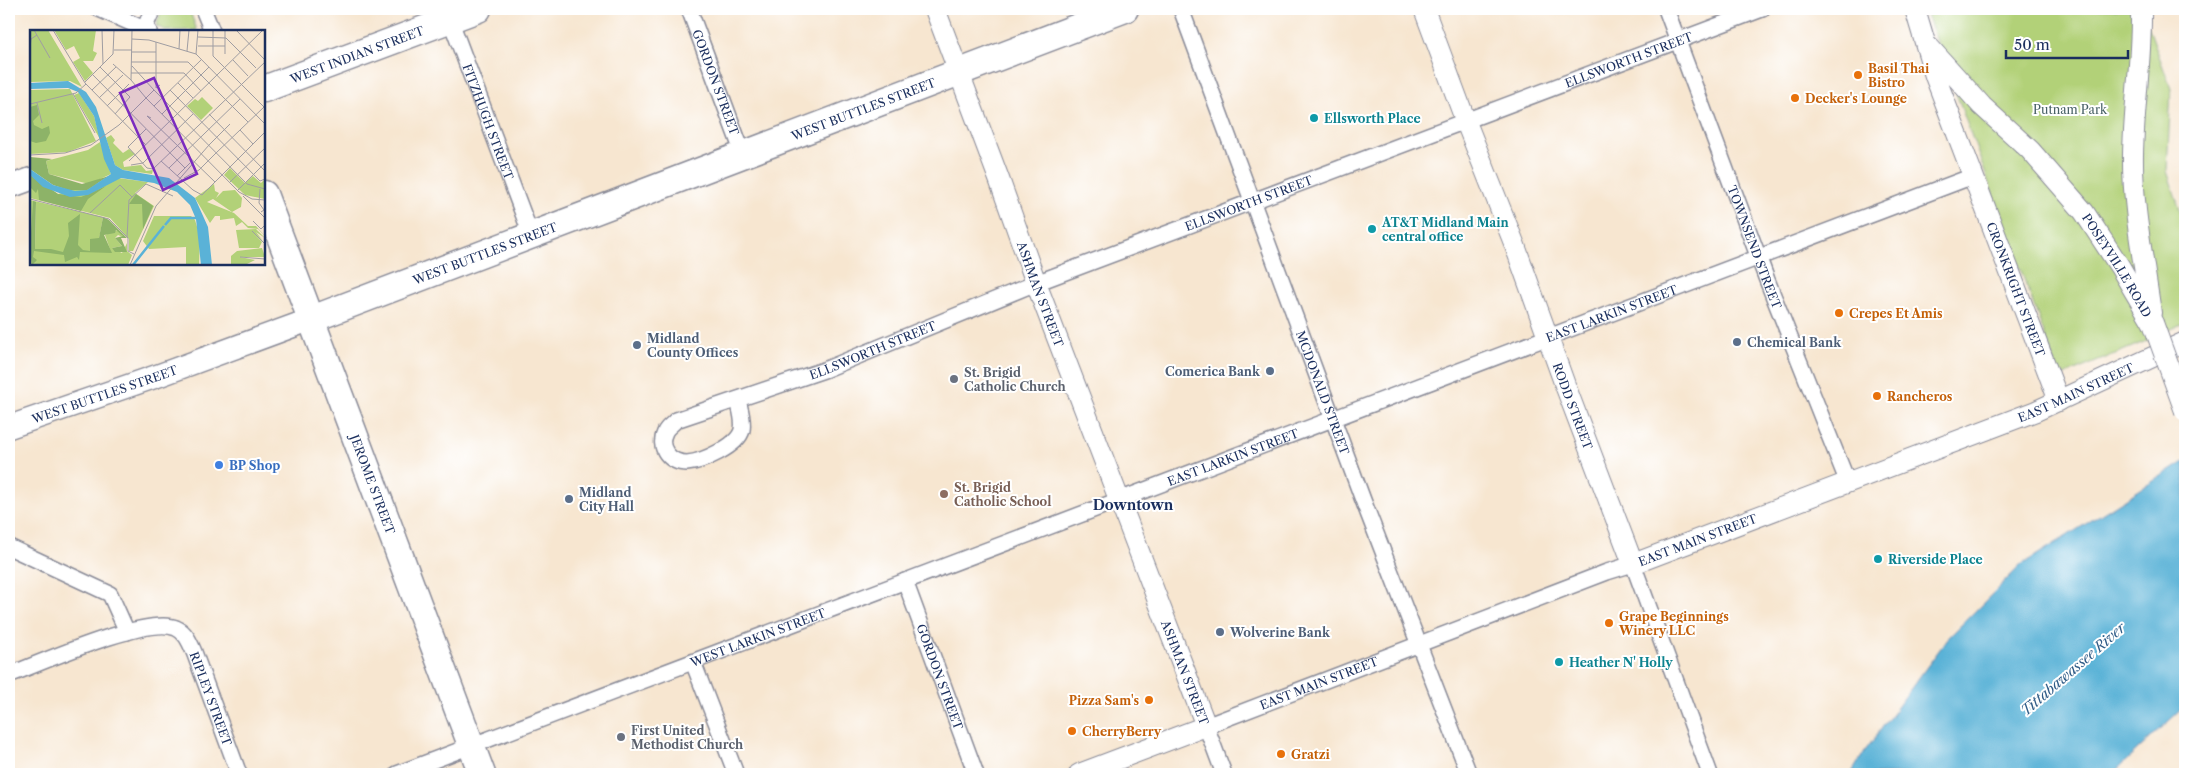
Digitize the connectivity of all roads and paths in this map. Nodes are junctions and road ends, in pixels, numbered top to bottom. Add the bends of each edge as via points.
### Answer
1 (99, 9) edge
2 (153, 9) edge
3 (203, 9) edge
4 (478, 9) edge
5 (689, 9) edge
6 (935, 9) edge
7 (1125, 9) edge
8 (1181, 9) edge
9 (1424, 9) edge
10 (1666, 9) edge
11 (1762, 9) edge
12 (1915, 9) edge
13 (2141, 9) edge
14 (448, 14) edge
15 (146, 30) edge
16 (212, 30) edge
17 (1678, 40) junction
18 (1925, 43) junction
19 (958, 72) junction
20 (265, 89) edge
21 (1466, 122) junction
22 (743, 154) junction
23 (1973, 176) junction
24 (30, 179) edge
25 (9, 187) edge
26 (265, 197) edge
27 (1253, 201) junction
28 (531, 235) junction
29 (1758, 257) junction
30 (1036, 283) junction
31 (312, 318) junction
32 (2153, 323) junction
33 (1548, 337) junction
34 (2185, 342) edge
35 (738, 400) junction
36 (2059, 401) junction
37 (2185, 411) edge
38 (1333, 419) junction
39 (9, 427) edge
40 (1848, 483) junction
41 (1118, 500) junction
42 (9, 548) edge
43 (1633, 564) junction
44 (905, 581) junction
45 (127, 632) junction
46 (1420, 644) junction
47 (692, 662) junction
48 (9, 675) edge
49 (1206, 726) junction
50 (472, 746) junction
51 (239, 774) edge
52 (397, 774) edge
53 (482, 774) edge
54 (736, 774) edge
55 (976, 774) edge
56 (1079, 774) edge
57 (1224, 774) edge
58 (1468, 774) edge
59 (1710, 774) edge

1 - 15 street
2 - 15 street
3 - 16 street
4 - 14 highway, WEST INDIAN STREET
5 - 22 street, GORDON STREET
6 - 19 street, ASHMAN STREET
7 - 19 highway, WEST BUTTLES STREET
8 - 27 street, MCDONALD STREET
9 - 21 street, RODD STREET
10 - 17 street, TOWNSEND STREET
11 - 17 street, ELLSWORTH STREET
12 - 18 street
13 - 32 street, POSEYVILLE ROAD via 2141,53 2134,123 2134,189
14 - 20 highway, WEST INDIAN STREET
14 - 28 street, FITZHUGH STREET
17 - 21 street, ELLSWORTH STREET
17 - 29 street, TOWNSEND STREET
18 - 23 street
18 - 32 street, POSEYVILLE ROAD via 1982,106 2030,150 2084,212
19 - 22 highway, WEST BUTTLES STREET
19 - 30 street, ASHMAN STREET
21 - 27 street, ELLSWORTH STREET
21 - 33 street, RODD STREET
22 - 28 highway, WEST BUTTLES STREET
23 - 29 street, EAST LARKIN STREET
23 - 36 street, CRONKRIGHT STREET
24 - 25 main road
26 - 31 highway, JEROME STREET
27 - 30 street, ELLSWORTH STREET
27 - 38 street, MCDONALD STREET
28 - 31 highway, WEST BUTTLES STREET
29 - 33 street, EAST LARKIN STREET
29 - 40 street, TOWNSEND STREET
30 - 35 street, ELLSWORTH STREET via 824,370
30 - 41 street, ASHMAN STREET
31 - 39 main road, WEST BUTTLES STREET
31 - 50 highway, JEROME STREET
32 - 37 street, bridge
33 - 38 street, EAST LARKIN STREET
33 - 43 street, RODD STREET
34 - 36 street, EAST MAIN STREET
35 - 35 street, ELLSWORTH STREET via 676,420 666,431 662,442 665,452 674,461 688,463 732,445 742,431
36 - 40 street, EAST MAIN STREET
38 - 41 street, EAST LARKIN STREET
38 - 46 street, MCDONALD STREET
40 - 43 street, EAST MAIN STREET
41 - 44 street, WEST LARKIN STREET
41 - 49 street, ASHMAN STREET
42 - 45 street via 110,594
43 - 46 street, EAST MAIN STREET
43 - 59 street, RODD STREET
44 - 47 street, WEST LARKIN STREET
44 - 55 street, GORDON STREET
45 - 48 street
45 - 51 street, RIPLEY STREET via 161,626 176,628 188,638
46 - 49 street, EAST MAIN STREET
46 - 58 street, MCDONALD STREET
47 - 50 street, WEST LARKIN STREET
47 - 54 street
49 - 56 street
49 - 57 street, ASHMAN STREET
50 - 52 street, WEST LARKIN STREET
50 - 53 highway, JEROME STREET

